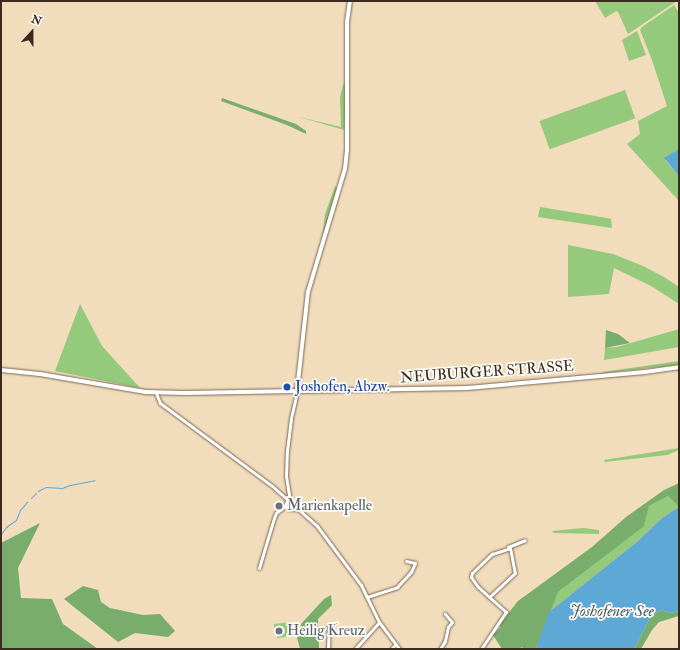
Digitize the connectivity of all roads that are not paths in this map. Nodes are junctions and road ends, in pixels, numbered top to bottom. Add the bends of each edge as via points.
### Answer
1 (350, 1) edge
2 (679, 367) edge
3 (1, 370) edge
4 (297, 391) junction
5 (156, 393) junction
6 (287, 498) junction
7 (285, 506) junction
8 (299, 509) junction
9 (525, 540) dead end
10 (507, 548) junction
11 (406, 561) dead end
12 (259, 568) dead end
13 (367, 597) junction
14 (489, 597) junction
15 (445, 614) dead end
16 (379, 622) junction
17 (329, 626) dead end
18 (395, 645) junction
19 (328, 649) edge
20 (355, 649) edge
21 (391, 649) edge
22 (399, 649) edge
23 (440, 649) edge
24 (481, 649) edge

1 - 4 main road via 347,22 347,155 308,292
2 - 4 main road, NEUBURGER STRASSE via 467,388
3 - 5 main road, NEUBURGER STRASSE
4 - 5 main road, NEUBURGER STRASSE
4 - 6 street via 290,418
5 - 6 street via 160,403
6 - 7 street
6 - 8 street
7 - 8 street via 289,509
7 - 12 street via 276,513
8 - 13 street via 326,536
9 - 10 street
10 - 14 street via 511,550 515,573
10 - 14 street via 492,554 472,573 471,578
11 - 13 street via 415,563 411,572 397,587
13 - 16 street
14 - 24 street via 506,614
15 - 23 street via 452,622
16 - 18 street
16 - 20 street
17 - 19 street
18 - 21 street
18 - 22 street

